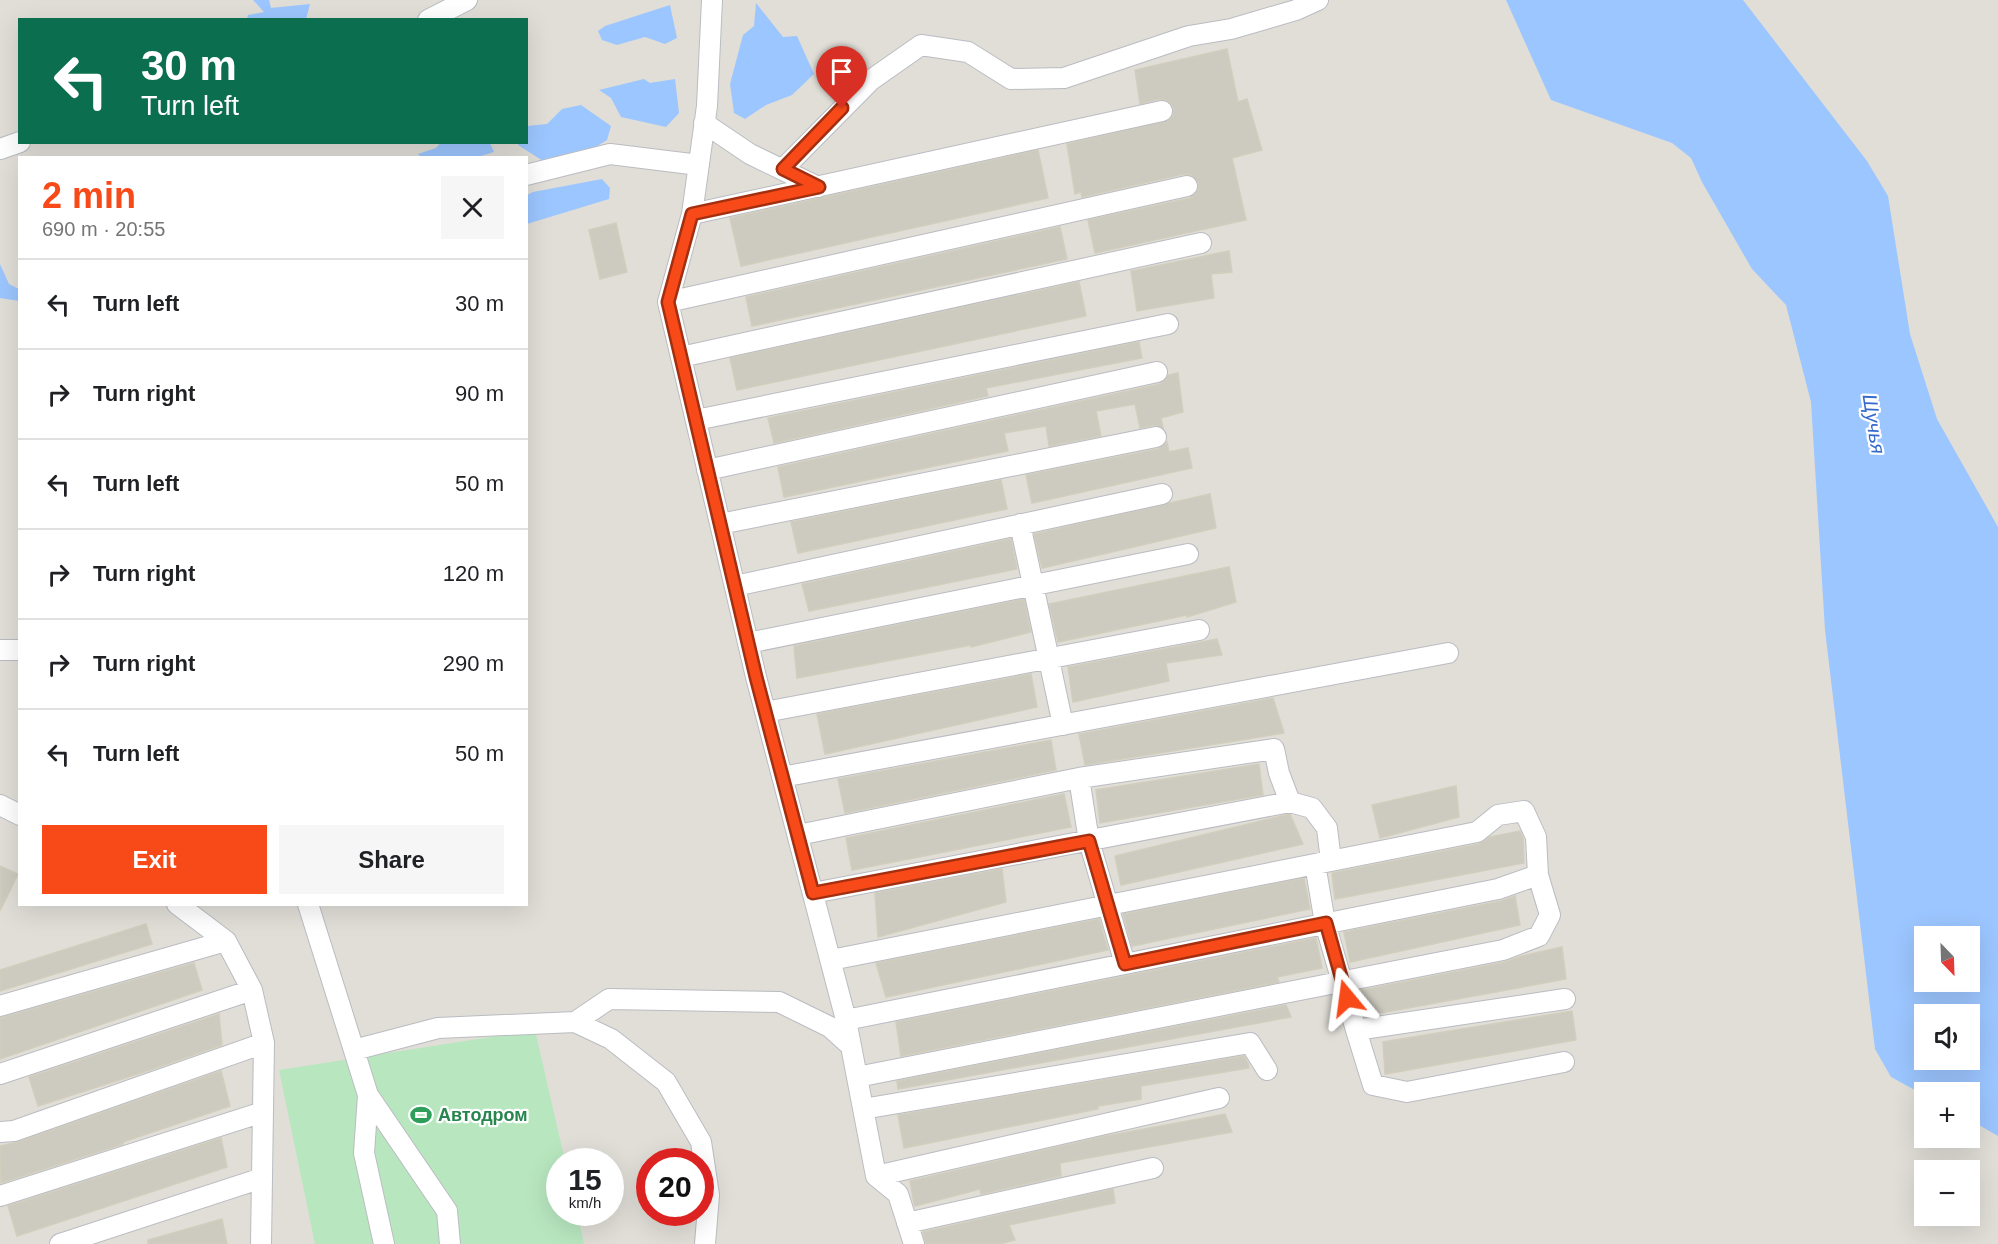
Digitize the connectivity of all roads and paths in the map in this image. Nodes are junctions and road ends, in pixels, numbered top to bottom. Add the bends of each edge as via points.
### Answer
1 (467, 0) edge
2 (712, 0) edge
3 (1318, 0) edge
4 (432, 18) edge
5 (1162, 111) dead end
6 (704, 123) junction
7 (18, 143) edge
8 (0, 149) edge
9 (699, 165) junction
10 (783, 169) junction
11 (528, 174) edge
12 (1187, 186) dead end
13 (819, 187) junction
14 (692, 214) junction
15 (1201, 243) dead end
16 (668, 302) junction
17 (1168, 324) dead end
18 (681, 357) junction
19 (1157, 372) dead end
20 (696, 420) junction
21 (1156, 437) dead end
22 (707, 470) junction
23 (1161, 494) dead end
24 (720, 524) junction
25 (1020, 524) junction
26 (1188, 554) dead end
27 (1034, 585) junction
28 (735, 586) junction
29 (1199, 630) dead end
30 (748, 643) junction
31 (0, 650) edge
32 (18, 650) edge
33 (1448, 653) dead end
34 (1048, 658) junction
35 (765, 712) junction
36 (1063, 725) junction
37 (782, 777) junction
38 (1079, 778) junction
39 (1290, 802) junction
40 (0, 805) edge
41 (18, 814) edge
42 (798, 835) junction
43 (1089, 841) junction
44 (1323, 862) junction
45 (1538, 875) junction
46 (813, 893) junction
47 (1108, 905) junction
48 (180, 906) edge
49 (309, 906) edge
50 (1326, 923) junction
51 (226, 941) junction
52 (831, 960) junction
53 (1125, 964) junction
54 (1342, 982) junction
55 (252, 990) junction
56 (1565, 999) dead end
57 (0, 1006) edge
58 (846, 1020) junction
59 (575, 1022) junction
60 (1356, 1029) junction
61 (264, 1043) junction
62 (851, 1046) junction
63 (354, 1050) junction
64 (1564, 1062) dead end
65 (1267, 1070) dead end
66 (0, 1074) edge
67 (857, 1077) junction
68 (368, 1095) junction
69 (1219, 1098) dead end
70 (863, 1109) junction
71 (263, 1112) junction
72 (0, 1132) edge
73 (1153, 1168) dead end
74 (876, 1176) junction
75 (262, 1178) junction
76 (0, 1196) edge
77 (907, 1223) junction
78 (60, 1244) edge
79 (261, 1244) edge
80 (384, 1244) edge
81 (450, 1244) edge
82 (705, 1244) edge
83 (914, 1244) edge

1 - 4 street
2 - 6 street
3 - 10 street via 1231,29 1189,36 1064,78 1011,79 968,52 921,45 871,80
5 - 13 street
6 - 9 street
6 - 10 street via 750,154
7 - 8 street
9 - 11 street via 610,154
9 - 14 street
10 - 13 street
12 - 16 street
13 - 14 street
14 - 16 street
15 - 18 street
16 - 18 street
17 - 20 street
18 - 20 street
19 - 22 street
20 - 22 street
21 - 24 street
22 - 24 street
23 - 25 street
24 - 28 street
25 - 27 street
25 - 28 street
26 - 27 street
27 - 30 street
27 - 34 street
28 - 30 street
29 - 34 street
30 - 35 street
31 - 32 street
33 - 36 street
34 - 35 street
34 - 36 street
35 - 37 street
36 - 37 street
37 - 42 street
38 - 39 street via 1274,749
38 - 42 street
38 - 43 street
39 - 43 street
39 - 44 street via 1312,808 1328,828
40 - 41 street
42 - 46 street
43 - 46 street
43 - 47 street
44 - 45 street via 1476,832 1498,815 1524,811 1536,837
44 - 47 street
44 - 50 street
45 - 50 street via 1498,889
45 - 54 street via 1550,915 1539,936 1503,950
46 - 52 street
47 - 52 street
47 - 53 street
48 - 51 street
49 - 63 street
50 - 53 street
50 - 54 street
51 - 55 street
51 - 57 street
52 - 58 street
53 - 58 street
54 - 60 street
54 - 67 street
55 - 61 street
55 - 66 street
56 - 60 street
58 - 62 street
59 - 62 street via 609,999 779,1002 830,1028
59 - 63 street via 438,1028
59 - 82 street via 611,1039 666,1082 701,1142 709,1195
60 - 64 street via 1373,1085 1407,1092
61 - 71 street
61 - 72 street via 14,1131
62 - 67 street
63 - 68 street
65 - 70 street via 1250,1043
67 - 70 street
68 - 80 street via 364,1153
68 - 81 street via 447,1211
69 - 74 street
70 - 74 street
71 - 75 street
71 - 76 street
73 - 77 street
74 - 77 street via 898,1194
75 - 78 street
75 - 79 street
77 - 83 street

